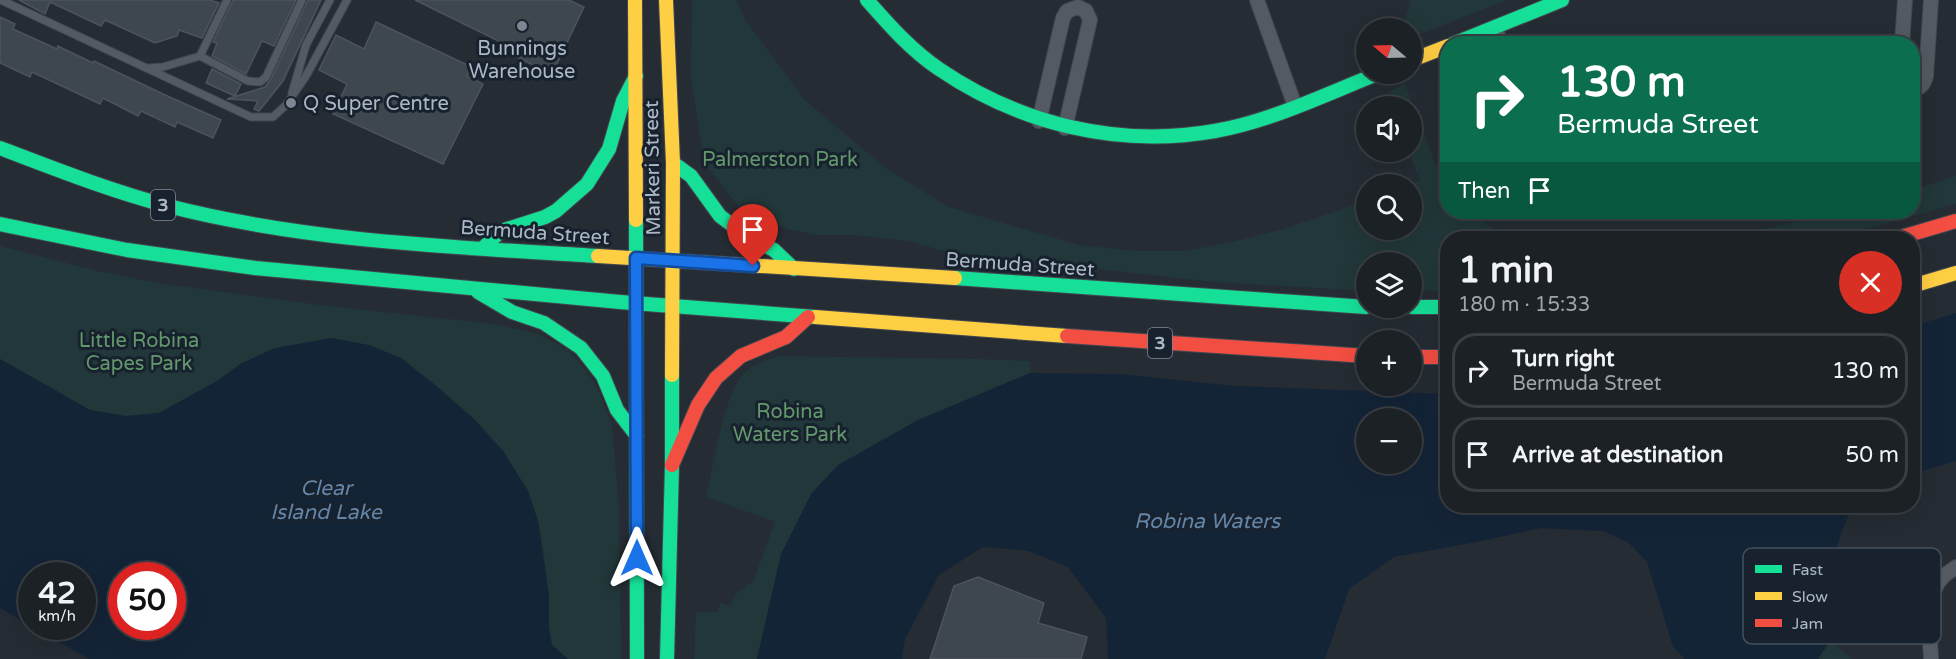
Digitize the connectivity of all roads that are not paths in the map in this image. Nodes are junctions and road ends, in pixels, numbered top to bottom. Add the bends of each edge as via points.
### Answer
1 (2, 0) edge
2 (227, 0) edge
3 (302, 0) edge
4 (330, 0) edge
5 (347, 0) edge
6 (635, 0) edge
7 (666, 0) edge
8 (867, 0) edge
9 (1257, 0) edge
10 (1562, 0) edge
11 (1905, 0) edge
12 (1931, 0) edge
13 (1495, 27) junction
14 (1473, 36) edge
15 (1498, 36) edge
16 (1903, 36) edge
17 (1440, 48) edge
18 (200, 56) junction
19 (1422, 56) edge
20 (148, 69) junction
21 (636, 76) junction
22 (1356, 82) edge
23 (1920, 87) edge
24 (291, 96) junction
25 (1295, 106) junction
26 (1039, 121) junction
27 (1065, 128) junction
28 (0, 148) edge
29 (673, 163) junction
30 (1956, 221) edge
31 (0, 224) edge
32 (1920, 232) edge
33 (483, 248) junction
34 (636, 258) junction
35 (673, 261) junction
36 (794, 269) junction
37 (1956, 273) edge
38 (1920, 284) edge
39 (471, 288) junction
40 (636, 304) junction
41 (672, 307) junction
42 (1356, 307) edge
43 (1440, 307) edge
44 (1422, 308) edge
45 (808, 317) junction
46 (1356, 355) edge
47 (1422, 357) edge
48 (1440, 357) edge
49 (637, 436) junction
50 (672, 465) junction
51 (1956, 567) edge
52 (1941, 579) edge
53 (1931, 644) edge
54 (638, 654) edge
55 (667, 654) edge
56 (1931, 659) edge

1 - 20 lane
2 - 18 lane
3 - 18 lane via 266,77 260,82 248,81
4 - 24 lane via 306,45
5 - 24 lane
6 - 21 main road, Markeri Street
7 - 29 main road, Markeri Street
8 - 26 main road via 908,46 945,74 993,102
9 - 25 street
10 - 13 main road
11 - 16 street
12 - 23 street via 1926,76
13 - 14 main road
13 - 15 street
17 - 19 main road
18 - 20 lane
20 - 24 lane via 251,117 273,117
21 - 33 main road via 623,101 609,149 586,184 556,211 501,231
21 - 34 main road, Markeri Street
22 - 25 main road
25 - 27 main road via 1240,125 1186,135 1124,137
26 - 27 main road
26 - 27 street via 1063,18 1067,11 1078,8 1086,11 1090,20
28 - 33 main road, Bermuda Street / 3 via 117,192 216,217 334,237
29 - 35 main road, Markeri Street
29 - 36 main road via 692,176 720,216 774,250
30 - 32 main road
31 - 39 main road, 3 via 212,263
33 - 34 main road, Bermuda Street / 3
34 - 35 main road, Bermuda Street / 3
34 - 40 main road, Markeri Street
35 - 36 main road, Bermuda Street / 3
35 - 41 main road, Markeri Street
36 - 42 main road, Bermuda Street / 3
37 - 38 main road
39 - 40 main road, 3
39 - 49 main road via 512,312 544,324 580,348 603,376 617,410
40 - 41 main road, 3
40 - 49 main road, Markeri Street
41 - 45 main road, 3
41 - 50 main road, Markeri Street
43 - 44 main road
45 - 46 main road, 3
45 - 50 main road via 786,337 741,356 716,378 698,405
47 - 48 main road
49 - 54 main road, Markeri Street
50 - 55 main road, Markeri Street
51 - 52 street
53 - 56 street

